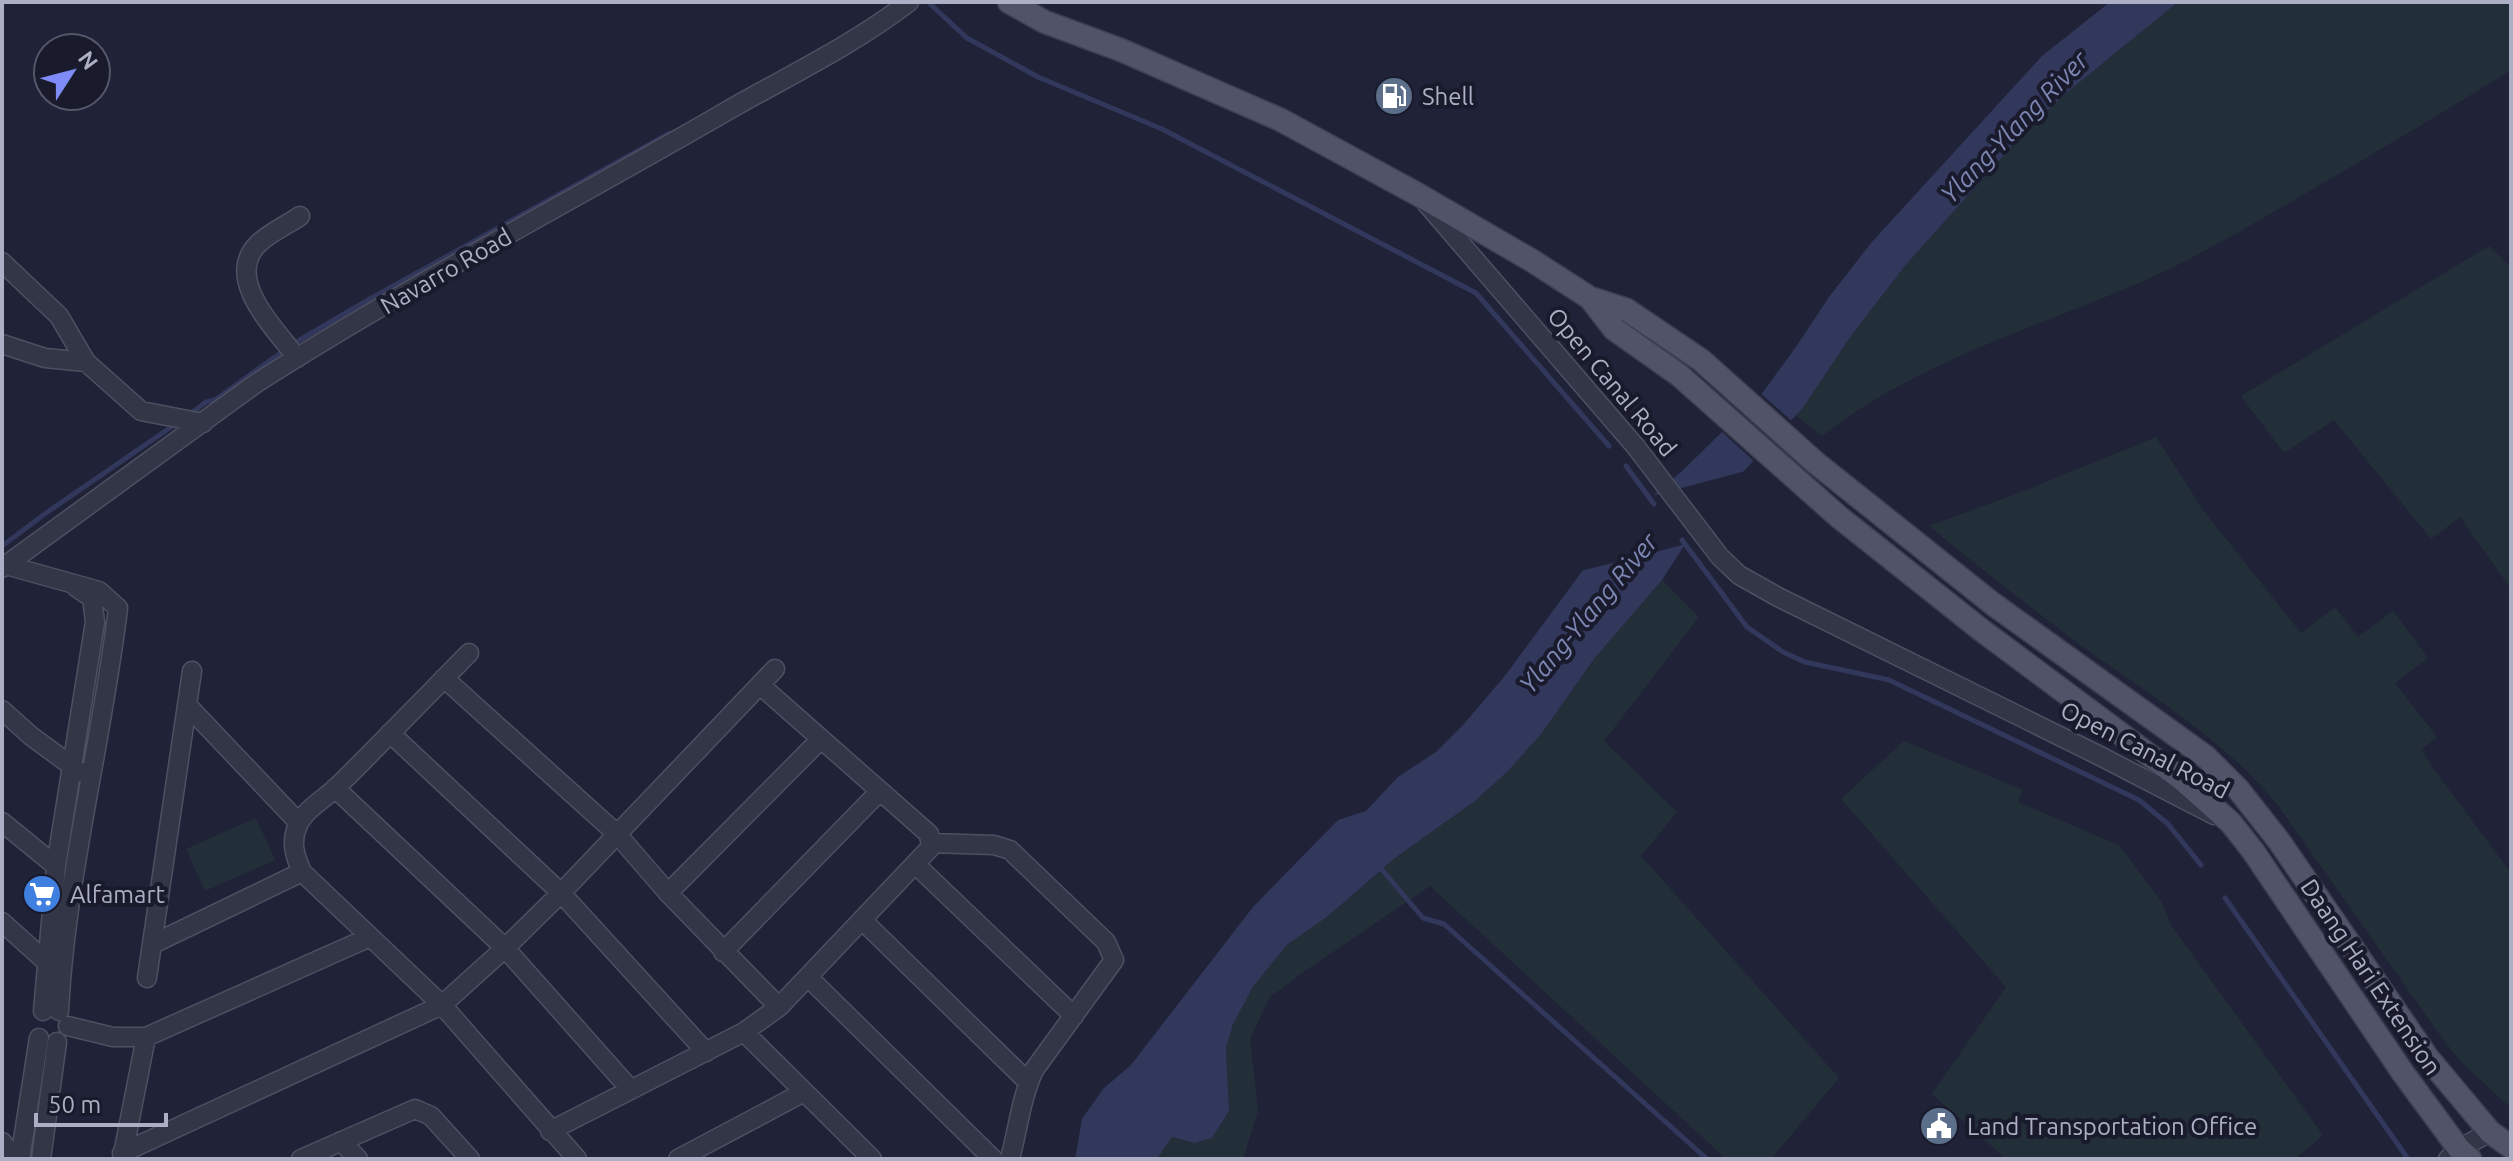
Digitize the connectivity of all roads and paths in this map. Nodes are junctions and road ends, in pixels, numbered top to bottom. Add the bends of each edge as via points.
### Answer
1 (909, 2) edge
2 (1009, 2) edge
3 (1419, 195) junction
4 (300, 216) dead end
5 (2, 262) edge
6 (1590, 298) junction
7 (2, 344) edge
8 (291, 350) junction
9 (86, 362) junction
10 (189, 420) junction
11 (4, 567) edge
12 (69, 582) junction
13 (114, 652) junction
14 (469, 653) dead end
15 (775, 669) dead end
16 (192, 671) dead end
17 (444, 678) junction
18 (760, 685) junction
19 (86, 687) junction
20 (187, 705) junction
21 (2, 710) edge
22 (390, 733) junction
23 (821, 739) junction
24 (71, 767) junction
25 (89, 778) junction
26 (335, 788) junction
27 (880, 791) junction
28 (2, 822) edge
29 (299, 823) junction
30 (2231, 823) junction
31 (617, 834) junction
32 (931, 843) junction
33 (915, 864) junction
34 (56, 866) junction
35 (302, 872) junction
36 (561, 893) junction
37 (668, 893) junction
38 (62, 904) junction
39 (862, 920) junction
40 (6, 934) edge
41 (370, 937) junction
42 (153, 944) junction
43 (505, 948) junction
44 (723, 952) junction
45 (55, 970) junction
46 (808, 977) junction
47 (147, 978) dead end
48 (442, 1005) junction
49 (779, 1007) junction
50 (57, 1016) junction
51 (1074, 1016) junction
52 (744, 1032) junction
53 (146, 1037) junction
54 (48, 1040) junction
55 (706, 1052) junction
56 (1028, 1082) junction
57 (631, 1090) junction
58 (804, 1092) junction
59 (550, 1131) junction
60 (2490, 1132) junction
61 (341, 1141) junction
62 (2, 1142) edge
63 (2511, 1147) edge
64 (122, 1156) edge
65 (862, 1156) edge
66 (2463, 1156) edge
67 (18, 1159) edge
68 (41, 1159) edge
69 (301, 1159) edge
70 (358, 1159) edge
71 (470, 1159) edge
72 (577, 1159) edge
73 (678, 1159) edge
74 (993, 1159) edge
75 (1010, 1159) edge

1 - 8 street, Navarro Road via 635,165
2 - 3 main road, Open Canal Road via 1045,22 1281,120
3 - 6 main road, Open Canal Road
3 - 30 street, Open Canal Road via 1739,575
4 - 8 street via 257,245 245,267 248,289
5 - 9 street via 59,316
6 - 30 main road, Open Canal Road via 1614,329 1679,375 1798,483 1980,629 2153,756
6 - 60 main road, Open Canal Road via 1627,310 1676,341 1816,463 1993,604 2206,757 2279,841 2428,1058
7 - 9 street via 45,358
8 - 10 street, Navarro Road
9 - 10 street via 141,411
10 - 11 street, Navarro Road
11 - 12 street
12 - 13 street via 99,591 118,608
12 - 19 street via 92,598 95,622
13 - 19 street
13 - 25 street
14 - 17 street
15 - 18 street
16 - 20 street
17 - 22 street
17 - 31 street
18 - 23 street
18 - 31 street
19 - 24 street
20 - 29 street
20 - 42 street
21 - 24 street
22 - 26 street
22 - 36 street
23 - 27 street
23 - 37 street
24 - 25 street
24 - 34 street
25 - 38 street
26 - 29 street
26 - 43 street
27 - 32 street via 929,834
27 - 44 street
28 - 34 street
29 - 35 street via 293,846
30 - 66 main road, Daang Hari Extension
31 - 36 street
31 - 37 street
32 - 33 street
32 - 51 street via 1010,850 1106,942 1114,960
33 - 39 street
33 - 51 street
34 - 38 street
35 - 41 street
35 - 42 street
36 - 43 street
36 - 55 street
37 - 44 street
38 - 45 street
39 - 46 street
39 - 56 street
40 - 45 street
41 - 48 street
41 - 53 street
42 - 47 street
43 - 48 street
43 - 57 street
44 - 49 street
45 - 50 street
46 - 49 street
46 - 74 street
48 - 59 street
48 - 64 street
49 - 52 street
50 - 53 street via 113,1037
50 - 54 street via 67,1033
50 - 54 street via 35,1022 36,1034
51 - 56 street
52 - 55 street
52 - 58 street
53 - 64 street
54 - 67 street
54 - 68 street
55 - 57 street
56 - 75 street
57 - 59 street
58 - 65 street
58 - 73 street
59 - 72 street
60 - 63 main road
60 - 66 street
61 - 69 street
61 - 70 street
61 - 71 street via 415,1109 431,1116
62 - 67 street

